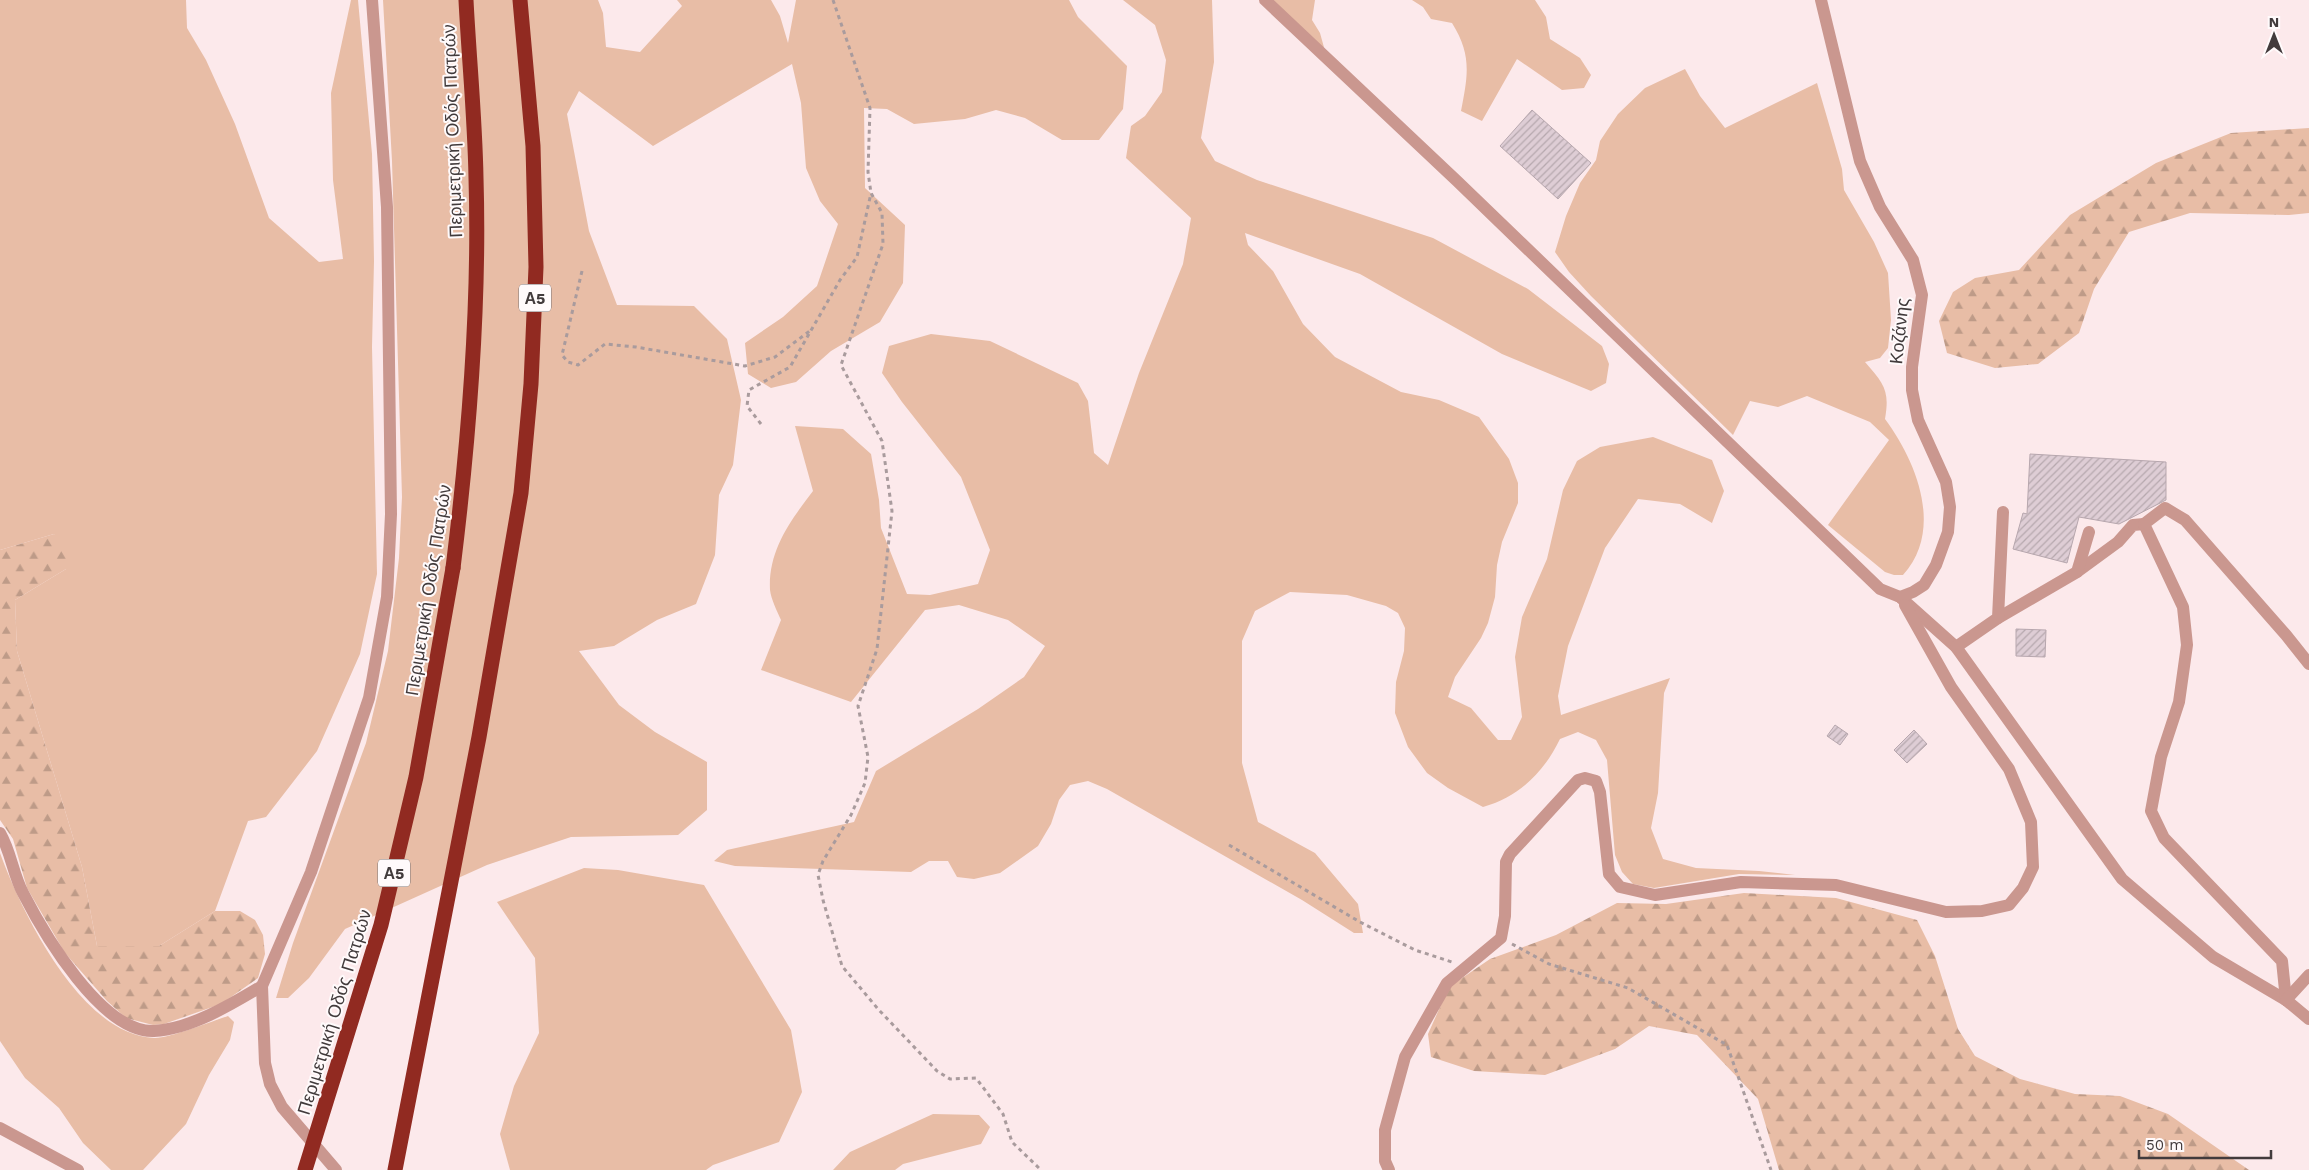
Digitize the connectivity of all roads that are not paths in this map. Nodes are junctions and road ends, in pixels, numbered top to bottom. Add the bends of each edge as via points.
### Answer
1 (372, 0) edge
2 (466, 0) edge
3 (520, 0) edge
4 (1264, 0) edge
5 (1821, 0) edge
6 (2003, 512) dead end
7 (2144, 524) junction
8 (2089, 532) dead end
9 (2077, 572) junction
10 (1900, 597) junction
11 (1998, 618) junction
12 (1956, 647) junction
13 (2309, 664) edge
14 (0, 833) edge
15 (2309, 975) edge
16 (262, 986) junction
17 (2286, 1000) junction
18 (2309, 1019) edge
19 (0, 1128) edge
20 (78, 1170) edge
21 (305, 1170) edge
22 (336, 1170) edge
23 (395, 1170) edge
24 (1389, 1170) edge

1 - 16 street via 387,207 391,514 387,597 369,698 311,872
2 - 21 highway, Περιμετρική Οδός Πατρών / Α5, bridge via 476,178 475,294 469,437 453,568 416,777 386,907
3 - 23 highway, Α5 via 533,146 535,321 521,493 505,594
4 - 10 street via 1457,181 1880,590
5 - 10 street, Κοζάνης via 1860,161 1880,208 1913,260 1922,295 1912,390 1918,420 1946,482 1950,506 1948,532 1936,565 1924,585
6 - 11 street
7 - 9 street via 2133,525 2118,542
7 - 13 street via 2165,508 2185,520
7 - 17 street via 2183,607 2187,645 2179,702 2161,757 2151,810 2164,838 2282,961
8 - 9 street
9 - 11 street
10 - 12 street
10 - 24 street via 1951,686 2009,769 2031,822 2032,867 2023,888 2008,905 1982,911 1946,912 1836,885 1741,882 1655,895 1620,887 1609,874 1596,781 1578,780 1510,854 1506,862 1505,916 1501,938 1447,983 1405,1057 1385,1130 1385,1161
11 - 12 street
12 - 17 street via 2122,880 2213,957
14 - 16 street via 22,892 60,957 104,1008 128,1026 154,1031 184,1023 216,1013
15 - 17 street
16 - 22 street via 265,1063 270,1084 282,1107
17 - 18 street
19 - 20 street

